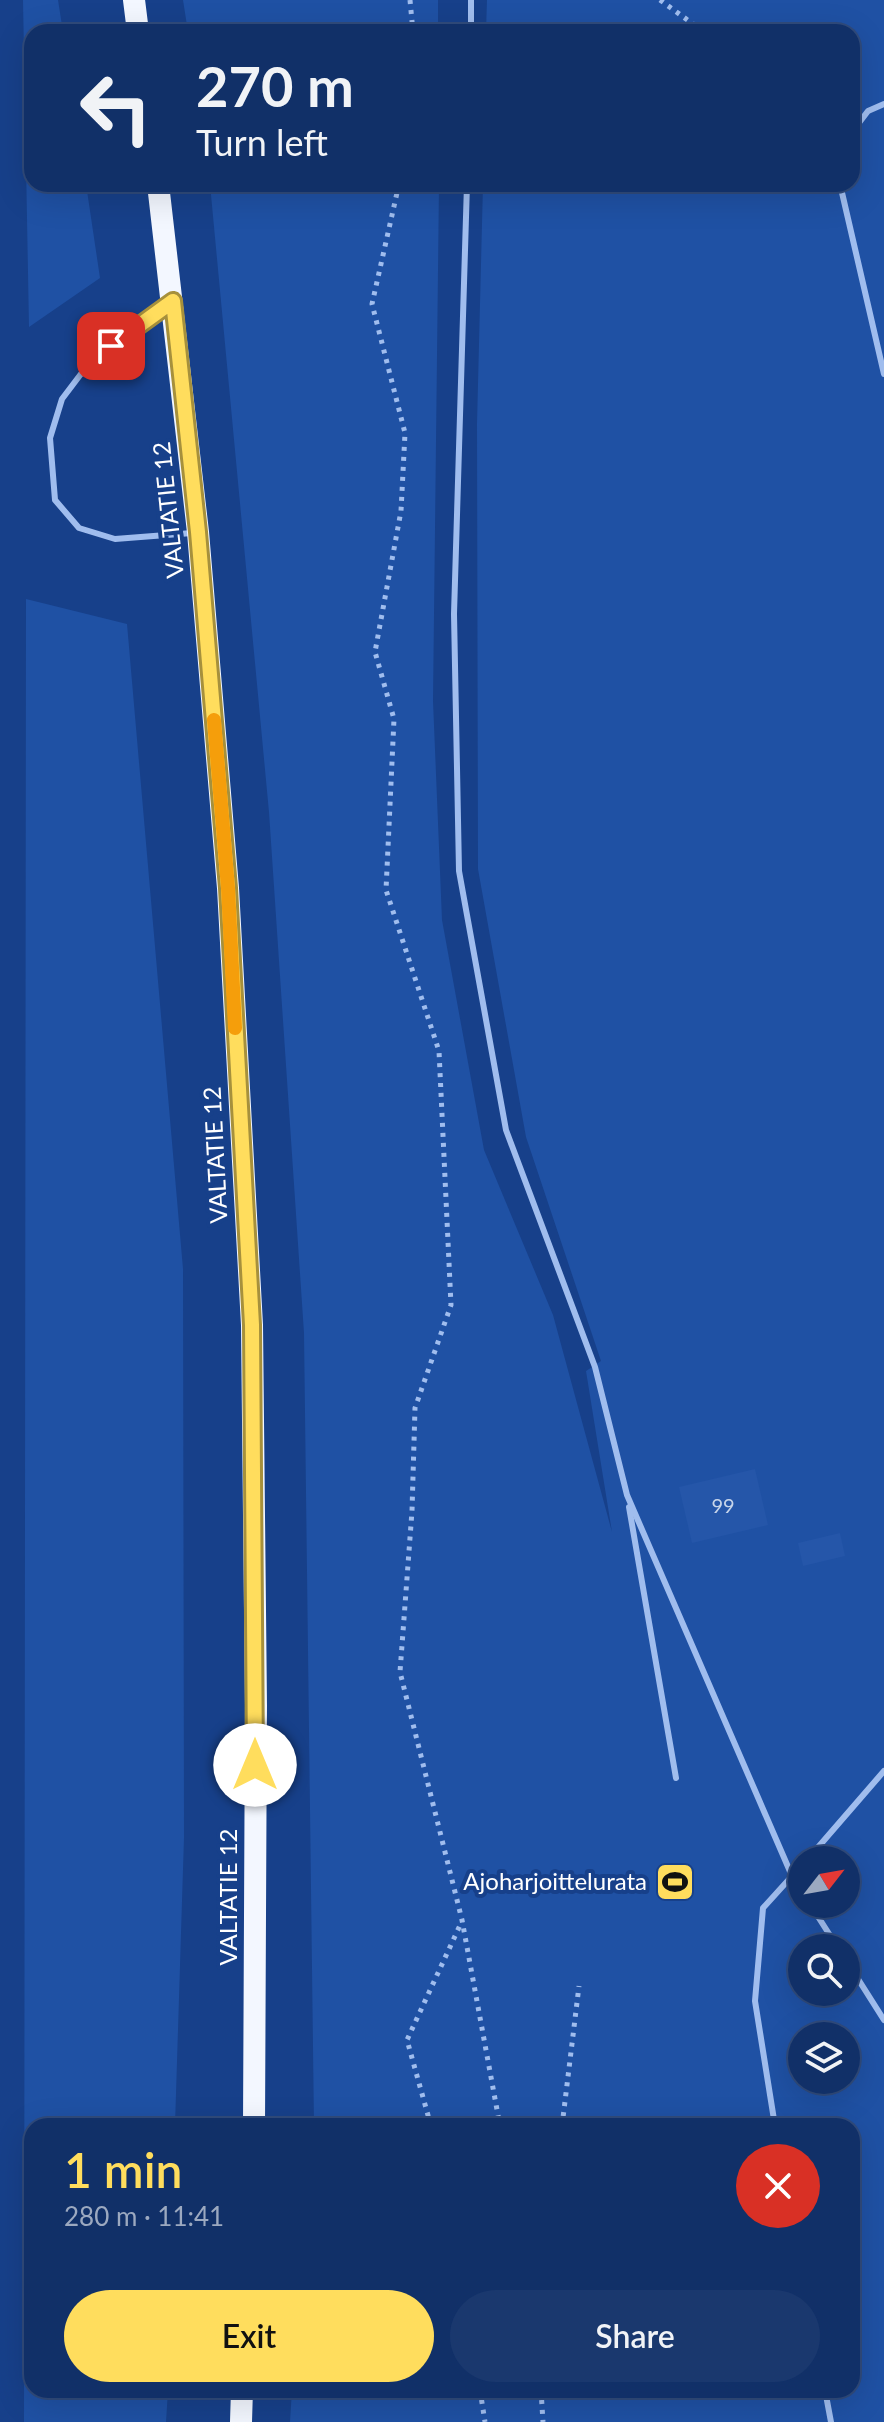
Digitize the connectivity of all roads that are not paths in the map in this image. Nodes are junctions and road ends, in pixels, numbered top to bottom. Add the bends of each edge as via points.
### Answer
1 (134, 0) edge
2 (471, 0) edge
3 (137, 24) edge
4 (471, 24) edge
5 (884, 104) edge
6 (860, 122) edge
7 (159, 192) edge
8 (467, 192) edge
9 (842, 192) edge
10 (173, 301) junction
11 (884, 374) edge
12 (198, 532) junction
13 (627, 1495) junction
14 (884, 1771) edge
15 (676, 1778) dead end
16 (819, 1846) edge
17 (788, 1867) edge
18 (788, 1880) edge
19 (860, 1982) edge
20 (884, 2020) edge
21 (254, 2118) edge
22 (774, 2118) edge
23 (242, 2398) edge
24 (826, 2398) edge
25 (241, 2422) edge
26 (831, 2422) edge

1 - 3 highway
2 - 4 lane
5 - 6 lane
7 - 10 highway, VALTATIE 12
8 - 13 lane via 454,614 459,871 506,1130 595,1367
9 - 11 lane
10 - 12 highway, VALTATIE 12
10 - 12 lane via 90,362 62,399 50,438 55,500 79,528 115,539
12 - 21 highway, VALTATIE 12 via 228,888 252,1325
13 - 15 lane
13 - 17 lane
14 - 16 lane
18 - 22 lane via 763,1908 755,2001
19 - 20 lane
23 - 25 highway
24 - 26 lane

